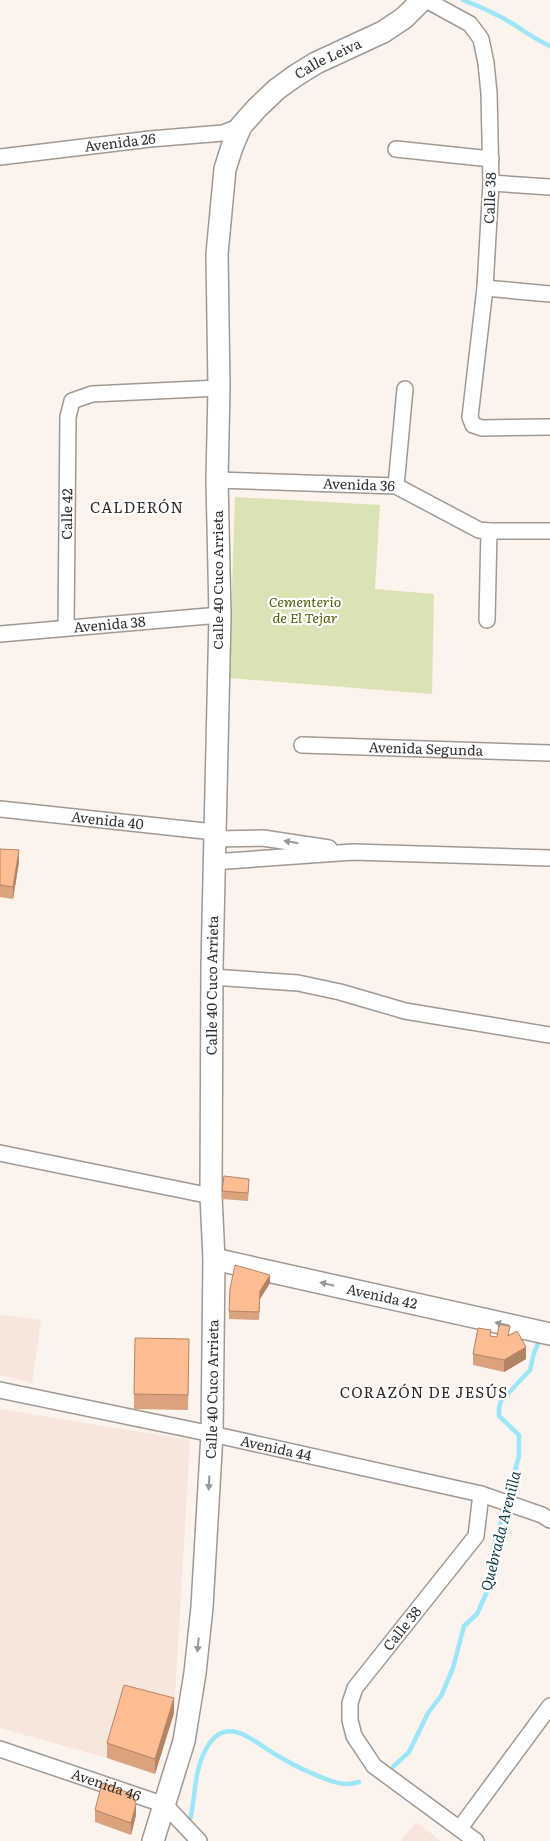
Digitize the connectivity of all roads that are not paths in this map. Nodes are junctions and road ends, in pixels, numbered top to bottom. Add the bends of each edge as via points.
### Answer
1 (422, 0) edge
2 (426, 0) edge
3 (241, 126) junction
4 (396, 149) dead end
5 (0, 158) edge
6 (491, 158) junction
7 (491, 183) junction
8 (550, 187) edge
9 (485, 288) junction
10 (550, 294) edge
11 (219, 388) junction
12 (405, 389) dead end
13 (550, 427) edge
14 (217, 480) junction
15 (396, 486) junction
16 (489, 531) junction
17 (550, 531) edge
18 (220, 615) junction
19 (487, 620) dead end
20 (66, 628) junction
21 (0, 634) edge
22 (302, 745) dead end
23 (550, 753) edge
24 (0, 809) edge
25 (214, 836) junction
26 (353, 852) junction
27 (550, 858) edge
28 (213, 862) junction
29 (212, 977) junction
30 (550, 1035) edge
31 (0, 1153) edge
32 (211, 1196) junction
33 (214, 1259) junction
34 (550, 1334) edge
35 (0, 1390) edge
36 (212, 1434) junction
37 (481, 1494) junction
38 (550, 1520) edge
39 (550, 1706) edge
40 (0, 1749) edge
41 (164, 1804) junction
42 (460, 1828) junction
43 (153, 1841) edge
44 (199, 1841) edge
45 (476, 1841) edge

1 - 3 main road, Calle Leiva via 383,32 295,76
2 - 6 street, Calle 38 via 470,24 480,39 489,93
3 - 5 street, Avenida 26 via 223,133
3 - 11 main road, Calle 40 Cuco Arrieta via 225,169 221,203 217,254
4 - 6 street
6 - 7 street, Calle 38
7 - 8 street
7 - 9 street, Calle 38
9 - 10 street
9 - 13 street, Calle 38 via 470,417 473,425 482,428
11 - 14 main road, Calle 40 Cuco Arrieta
11 - 20 street, Calle 42 via 92,394 72,401 68,417
12 - 15 street
14 - 15 street, Avenida 36
14 - 18 main road, Calle 40 Cuco Arrieta
15 - 16 street, Avenida 36 via 479,530
16 - 17 street, Avenida 36
16 - 19 street
18 - 20 street, Avenida 38
18 - 25 main road, Calle 40 Cuco Arrieta
20 - 21 street, Avenida 38
22 - 23 street, Avenida Segunda
24 - 25 street, Avenida 40
26 -> 25 street, Avenida 40 via 263,838
25 - 28 main road, Calle 40 Cuco Arrieta
26 - 27 street
26 - 28 street
28 - 29 main road, Calle 40 Cuco Arrieta
29 - 30 street via 298,983 405,1011
29 - 32 main road, Calle 40 Cuco Arrieta
31 - 32 street
32 - 33 main road, Calle 40 Cuco Arrieta
34 -> 33 main road, Avenida 42
33 - 36 main road, Calle 40 Cuco Arrieta
35 - 36 street, Avenida 44
36 - 37 street, Avenida 44
36 -> 41 main road, Calle 40 Cuco Arrieta via 195,1673 184,1741
37 - 38 street, Avenida 44
37 - 42 street, Calle 38 via 476,1536 355,1688 350,1703 354,1736 374,1766
39 - 42 street
40 - 41 street, Avenida 46
41 - 43 main road, Calle 40 Cuco Arrieta
41 - 44 street, Avenida 46
42 - 45 street

